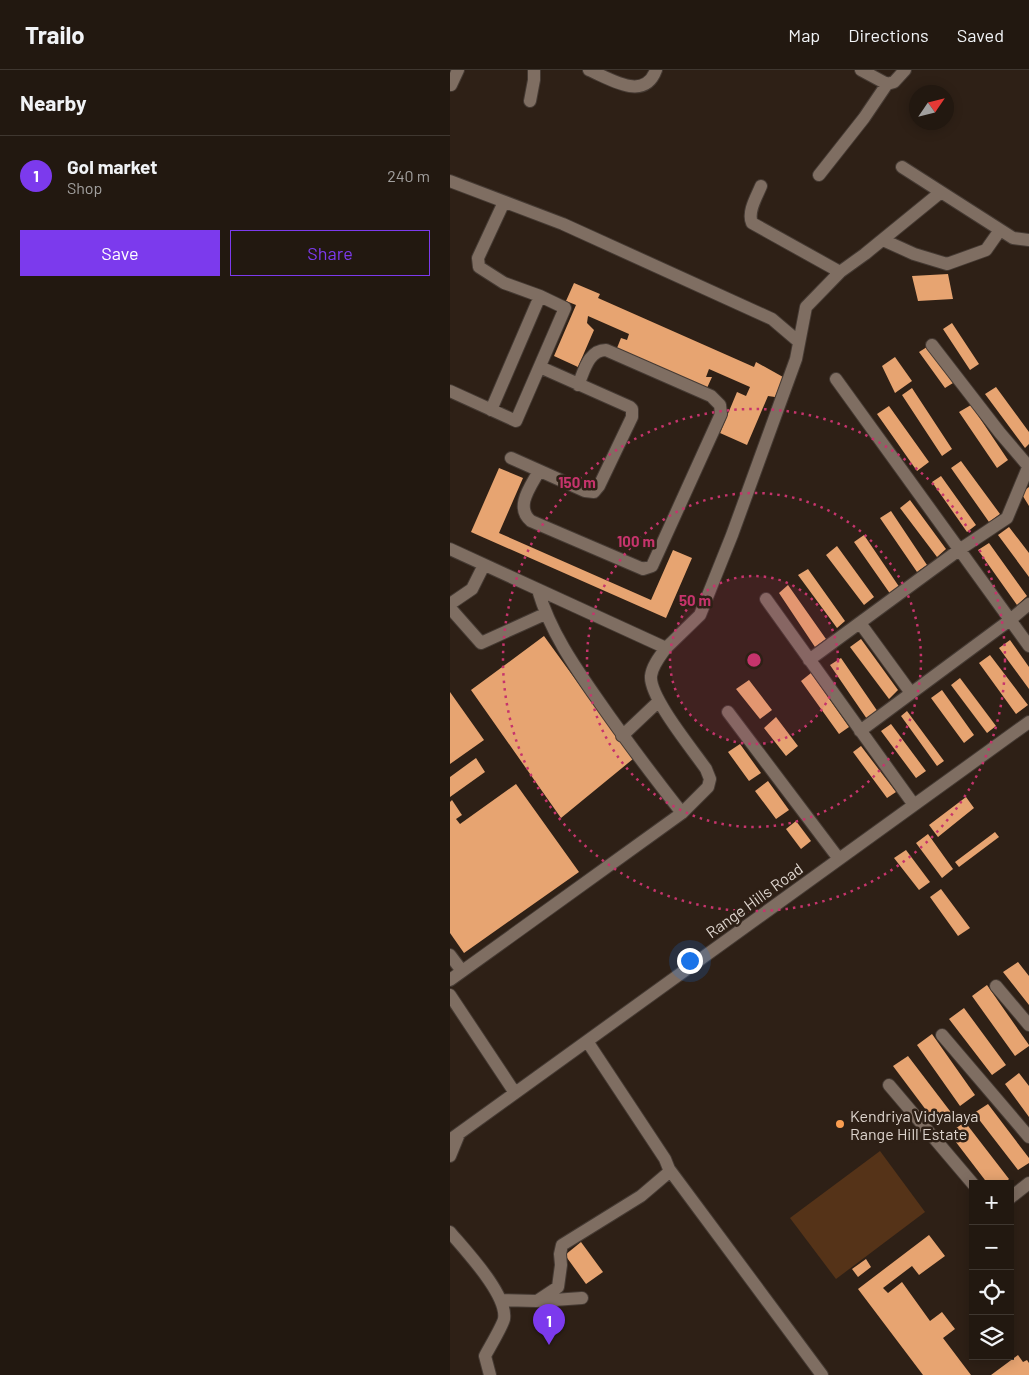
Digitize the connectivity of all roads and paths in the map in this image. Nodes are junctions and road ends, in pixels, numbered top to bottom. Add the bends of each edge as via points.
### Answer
1 (458, 70) edge
2 (534, 70) edge
3 (589, 70) edge
4 (656, 70) edge
5 (862, 70) edge
6 (905, 70) edge
7 (887, 84) junction
8 (452, 85) dead end
9 (530, 101) dead end
10 (902, 167) dead end
11 (819, 175) dead end
12 (450, 181) edge
13 (761, 186) dead end
14 (941, 192) junction
15 (504, 202) junction
16 (1000, 230) junction
17 (883, 240) junction
18 (1029, 240) edge
19 (840, 272) junction
20 (540, 296) junction
21 (799, 342) junction
22 (932, 345) dead end
23 (540, 367) junction
24 (836, 379) dead end
25 (578, 385) junction
26 (450, 391) edge
27 (491, 410) junction
28 (511, 458) dead end
29 (1029, 466) edge
30 (538, 470) junction
31 (450, 549) edge
32 (960, 550) junction
33 (484, 565) junction
34 (538, 590) junction
35 (766, 599) dead end
36 (1029, 604) edge
37 (450, 606) edge
38 (545, 614) junction
39 (1010, 620) junction
40 (860, 623) junction
41 (1029, 646) edge
42 (666, 648) junction
43 (809, 660) junction
44 (912, 693) junction
45 (659, 701) junction
46 (728, 712) dead end
47 (1029, 722) edge
48 (860, 731) junction
49 (622, 736) junction
50 (914, 805) junction
51 (682, 813) junction
52 (839, 859) junction
53 (450, 955) edge
54 (462, 972) junction
55 (450, 980) edge
56 (996, 986) dead end
57 (450, 995) edge
58 (1029, 1025) edge
59 (942, 1035) dead end
60 (587, 1041) junction
61 (889, 1085) dead end
62 (515, 1093) junction
63 (1029, 1136) edge
64 (454, 1137) edge
65 (450, 1156) edge
66 (669, 1169) junction
67 (970, 1180) edge
68 (1029, 1183) edge
69 (1014, 1195) edge
70 (450, 1232) edge
71 (582, 1298) dead end
72 (501, 1300) junction
73 (537, 1301) junction
74 (490, 1375) edge
75 (822, 1375) edge

1 - 8 street
2 - 9 street
3 - 4 street via 636,88 650,81
5 - 7 street
6 - 7 street via 894,82
7 - 11 street
10 - 14 street
12 - 15 street
13 - 19 street via 751,213 752,223
14 - 16 street
14 - 17 street
15 - 20 street via 478,258 479,267 504,283
15 - 21 street via 564,224 772,319
16 - 17 street via 986,250 947,264
16 - 18 street via 1013,238
17 - 19 street
19 - 21 street via 806,307
20 - 23 street via 565,308
20 - 27 street
21 - 42 street via 796,359 700,615
22 - 29 street
23 - 25 street
23 - 27 street via 516,421
24 - 32 street
25 - 30 street via 630,407 632,417 594,492 585,492
25 - 30 street via 591,356 606,350 711,396 720,405 721,414 652,566 643,569 526,517 523,504
26 - 27 street
28 - 30 street
29 - 32 street via 1007,518
31 - 33 street
32 - 39 street
32 - 40 street
33 - 34 street
33 - 37 street via 472,589
34 - 38 street
34 - 42 street
35 - 43 street
36 - 39 street
37 - 38 street via 481,643
38 - 49 street via 575,667
39 - 41 street
39 - 44 street
40 - 43 street
40 - 44 street
42 - 45 street via 651,673 651,684
43 - 48 street
44 - 48 street
45 - 49 street
45 - 51 street via 710,779 708,787
46 - 52 street
47 - 50 street, Range Hills Road
48 - 50 street
49 - 51 street
50 - 52 street, Range Hills Road
51 - 54 street
52 - 60 street, Range Hills Road
53 - 54 street
54 - 55 street
56 - 58 street
57 - 62 street
59 - 63 street
60 - 62 street, Range Hills Road
60 - 66 street
61 - 67 street
62 - 64 street, Range Hills Road
64 - 65 street
66 - 73 street via 665,1177 641,1196 562,1245 558,1288
66 - 75 street
68 - 69 street
70 - 72 street via 485,1274
71 - 73 street
72 - 73 street
72 - 74 street via 504,1318 485,1356

